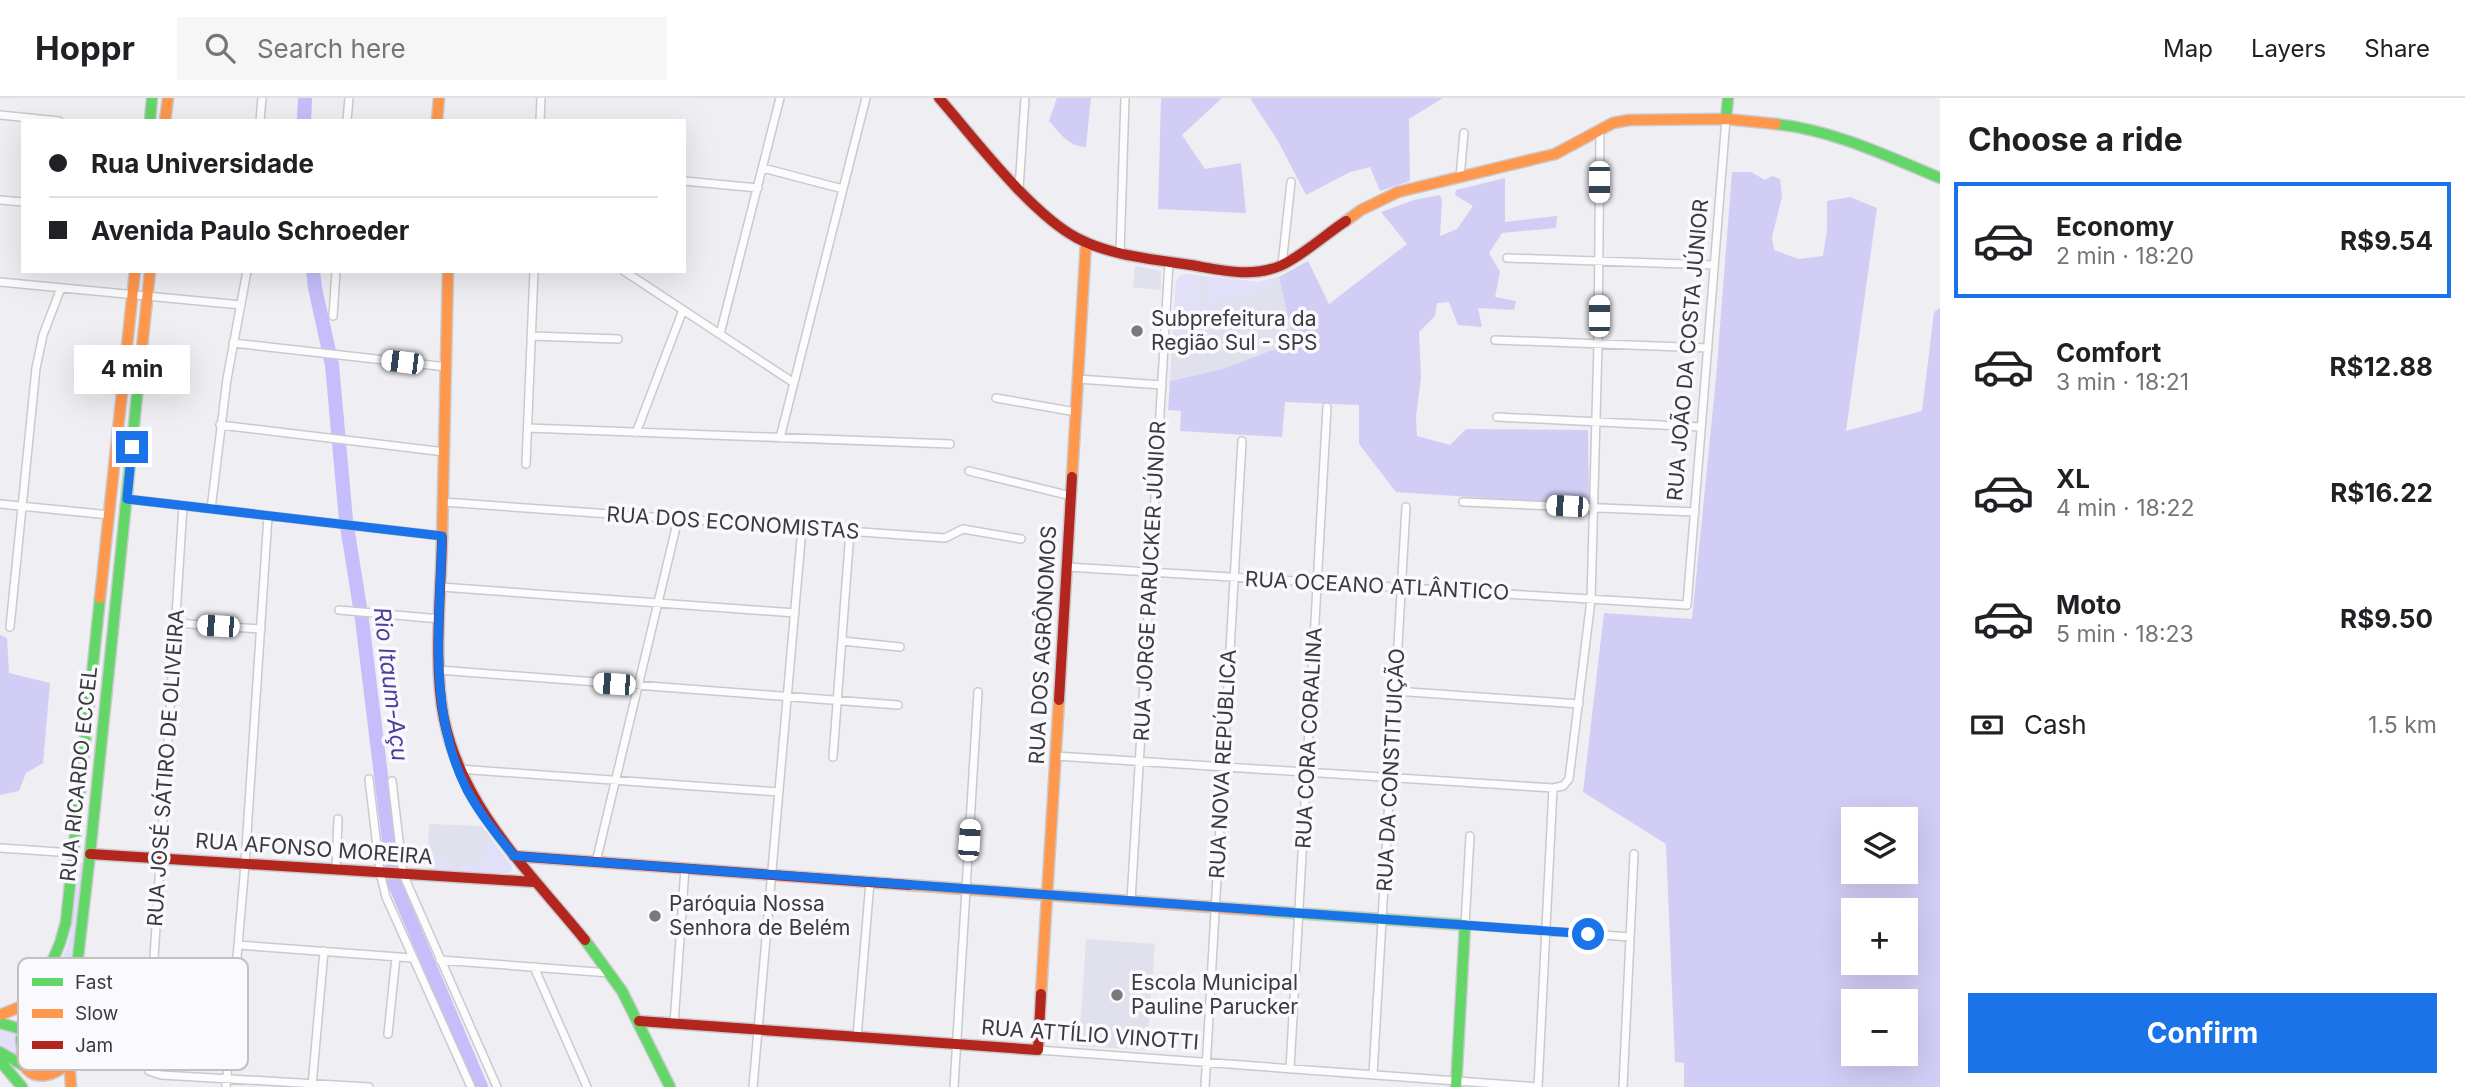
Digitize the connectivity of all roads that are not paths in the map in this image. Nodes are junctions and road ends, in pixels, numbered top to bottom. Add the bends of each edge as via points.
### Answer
1 (152, 98) edge
2 (168, 98) edge
3 (262, 98) edge
4 (348, 98) edge
5 (439, 98) edge
6 (541, 98) edge
7 (780, 98) edge
8 (866, 98) edge
9 (939, 98) edge
10 (1025, 98) edge
11 (1125, 98) edge
12 (1728, 98) edge
13 (0, 115) edge
14 (39, 119) edge
15 (150, 119) edge
16 (165, 119) edge
17 (260, 119) edge
18 (347, 119) edge
19 (437, 119) edge
20 (540, 119) edge
21 (1726, 119) junction
22 (1600, 130) junction
23 (1464, 133) dead end
24 (762, 168) junction
25 (1460, 177) junction
26 (1940, 178) edge
27 (686, 181) edge
28 (1291, 182) dead end
29 (758, 188) junction
30 (843, 189) junction
31 (1019, 189) junction
32 (0, 200) edge
33 (21, 202) edge
34 (1086, 242) junction
35 (1119, 254) junction
36 (1507, 258) dead end
37 (1599, 261) junction
38 (1169, 262) junction
39 (1282, 265) junction
40 (1714, 265) junction
41 (135, 273) edge
42 (150, 273) edge
43 (247, 273) edge
44 (336, 273) edge
45 (448, 273) edge
46 (534, 273) edge
47 (627, 273) edge
48 (0, 282) edge
49 (61, 288) junction
50 (132, 295) junction
51 (148, 296) junction
52 (241, 305) junction
53 (683, 310) junction
54 (333, 316) dead end
55 (720, 334) junction
56 (531, 336) junction
57 (618, 339) dead end
58 (1495, 340) dead end
59 (233, 343) junction
60 (1598, 344) junction
61 (1708, 348) junction
62 (447, 367) junction
63 (1078, 380) junction
64 (794, 383) junction
65 (1162, 385) junction
66 (996, 398) dead end
67 (1328, 407) dead end
68 (1076, 412) junction
69 (1497, 417) dead end
70 (1597, 422) junction
71 (220, 425) junction
72 (1701, 427) junction
73 (528, 428) junction
74 (636, 433) junction
75 (780, 439) junction
76 (1242, 441) dead end
77 (950, 444) dead end
78 (445, 452) junction
79 (526, 464) dead end
80 (969, 471) dead end
81 (1071, 496) junction
82 (127, 499) junction
83 (443, 502) junction
84 (1463, 502) dead end
85 (0, 504) edge
86 (183, 506) junction
87 (22, 507) junction
88 (1406, 507) dead end
89 (1594, 508) junction
90 (211, 509) junction
91 (1695, 512) junction
92 (110, 516) junction
93 (268, 516) junction
94 (678, 519) junction
95 (802, 528) junction
96 (850, 531) junction
97 (442, 536) junction
98 (1021, 539) dead end
99 (1067, 567) junction
100 (1151, 573) junction
101 (1234, 578) junction
102 (1317, 583) junction
103 (441, 587) junction
104 (1401, 588) junction
105 (1591, 600) junction
106 (659, 603) junction
107 (1687, 606) joint
108 (339, 610) dead end
109 (795, 613) junction
110 (440, 620) junction
111 (176, 622) junction
112 (10, 627) dead end
113 (261, 629) junction
114 (842, 640) junction
115 (900, 647) dead end
116 (439, 670) junction
117 (639, 685) junction
118 (1395, 691) junction
119 (978, 692) dead end
120 (788, 697) junction
121 (838, 701) junction
122 (1579, 704) junction
123 (898, 705) dead end
124 (1056, 756) junction
125 (833, 757) dead end
126 (1139, 762) junction
127 (1223, 767) junction
128 (458, 769) junction
129 (1307, 772) junction
130 (1390, 778) junction
131 (369, 779) dead end
132 (392, 781) dead end
133 (616, 781) junction
134 (1553, 788) junction
135 (779, 792) junction
136 (338, 819) dead end
137 (1470, 836) dead end
138 (0, 848) edge
139 (90, 854) junction
140 (1634, 854) dead end
141 (514, 856) junction
142 (73, 857) junction
143 (162, 858) junction
144 (596, 862) junction
145 (246, 864) junction
146 (685, 869) junction
147 (336, 870) junction
148 (392, 873) junction
149 (772, 875) junction
150 (534, 882) junction
151 (870, 882) junction
152 (966, 889) junction
153 (1047, 895) junction
154 (1131, 901) junction
155 (1215, 907) junction
156 (1298, 913) junction
157 (1382, 919) junction
158 (1465, 925) junction
159 (1546, 931) junction
160 (1630, 937) junction
161 (238, 945) junction
162 (324, 951) junction
163 (396, 957) junction
164 (53, 958) edge
165 (79, 958) edge
166 (154, 958) edge
167 (237, 958) edge
168 (412, 958) junction
169 (440, 960) junction
170 (534, 967) junction
171 (610, 973) junction
172 (18, 1008) edge
173 (0, 1015) edge
174 (639, 1021) junction
175 (0, 1023) edge
176 (674, 1024) junction
177 (18, 1028) edge
178 (758, 1030) junction
179 (388, 1034) dead end
180 (857, 1037) junction
181 (956, 1045) junction
182 (1038, 1051) junction
183 (0, 1052) edge
184 (0, 1061) edge
185 (1206, 1063) junction
186 (18, 1064) edge
187 (1290, 1069) junction
188 (26, 1070) edge
189 (27, 1070) edge
190 (63, 1070) edge
191 (148, 1070) edge
192 (1373, 1075) junction
193 (226, 1083) edge
194 (1456, 1084) edge
195 (312, 1085) edge
196 (22, 1087) edge
197 (31, 1087) edge
198 (369, 1087) edge
199 (471, 1087) edge
200 (498, 1087) edge
201 (587, 1087) edge
202 (670, 1087) edge
203 (754, 1087) edge
204 (954, 1087) edge
205 (1205, 1087) edge
206 (1538, 1087) edge
207 (1623, 1087) edge

1 - 15 street
2 - 16 street
3 - 17 street
4 - 18 street
5 - 19 street
6 - 20 street
7 - 24 street
8 - 30 street
9 - 31 street
10 - 31 street
11 - 35 street
12 - 21 street, RUA JOÃO DA COSTA JÚNIOR
13 - 14 street
21 - 22 street via 1629,120
21 - 26 street via 1780,123 1825,133
21 - 40 street, RUA JOÃO DA COSTA JÚNIOR
22 - 25 street via 1555,155
22 - 37 street
23 - 25 street
24 - 29 street
24 - 30 street
25 - 39 street via 1405,190 1371,204
27 - 29 street
28 - 39 street
29 - 55 street
30 - 64 street
31 - 34 street via 1048,217
32 - 33 street
34 - 35 street
34 - 63 street, RUA DOS AGRÔNOMOS
35 - 38 street
36 - 37 street
37 - 40 street
37 - 60 street
38 - 39 street via 1247,273
38 - 65 street, RUA JORGE PARUCKER JÚNIOR
40 - 61 street, RUA JOÃO DA COSTA JÚNIOR
41 - 50 street, RUA RICARDO ECCEL
42 - 51 street, RUA RICARDO ECCEL
43 - 52 street
44 - 54 street
45 - 62 street
46 - 56 street
47 - 53 street
48 - 49 street
49 - 50 street
49 - 87 street via 39,352
50 - 51 street
50 - 92 street, RUA RICARDO ECCEL
51 - 52 street
51 - 82 street, RUA RICARDO ECCEL
52 - 59 street
53 - 55 street
53 - 74 street
55 - 64 street
56 - 57 street
56 - 73 street
58 - 60 street
59 - 62 street
59 - 71 street
60 - 61 street
60 - 70 street
61 - 72 street, RUA JOÃO DA COSTA JÚNIOR
62 - 78 street
63 - 65 street
63 - 68 street, RUA DOS AGRÔNOMOS
64 - 75 street
65 - 100 street, RUA JORGE PARUCKER JÚNIOR
66 - 68 street
67 - 102 street, RUA CORA CORALINA
68 - 81 street, RUA DOS AGRÔNOMOS
69 - 70 street
70 - 72 street
70 - 89 street
71 - 78 street
71 - 90 street
72 - 91 street, RUA JOÃO DA COSTA JÚNIOR
73 - 74 street
73 - 79 street
74 - 75 street
75 - 77 street
76 - 101 street, RUA NOVA REPÚBLICA
78 - 83 street
80 - 81 street
81 - 99 street, RUA DOS AGRÔNOMOS
82 - 86 street
82 - 139 street, RUA RICARDO ECCEL
83 - 94 street, RUA DOS ECONOMISTAS
83 - 97 street
84 - 89 street
85 - 87 street
86 - 90 street
86 - 111 street, RUA JOSÉ SÁTIRO DE OLIVEIRA
87 - 92 street
87 - 112 street
88 - 104 street, RUA DA CONSTITUIÇÃO
89 - 91 street
89 - 105 street
90 - 93 street
91 - 107 street, RUA JOÃO DA COSTA JÚNIOR
92 - 142 street, RUA RICARDO ECCEL
93 - 97 street
93 - 113 street
94 - 95 street, RUA DOS ECONOMISTAS
94 - 106 street
95 - 96 street, RUA DOS ECONOMISTAS
95 - 109 street
96 - 98 street, RUA DOS ECONOMISTAS via 944,538 963,530
96 - 114 street
97 - 103 street
99 - 100 street, RUA OCEANO ATLÂNTICO
99 - 124 street, RUA DOS AGRÔNOMOS
100 - 101 street, RUA OCEANO ATLÂNTICO
100 - 126 street, RUA JORGE PARUCKER JÚNIOR
101 - 102 street, RUA OCEANO ATLÂNTICO
101 - 127 street, RUA NOVA REPÚBLICA
102 - 104 street, RUA OCEANO ATLÂNTICO
102 - 129 street, RUA CORA CORALINA
103 - 106 street
103 - 110 street
104 - 105 street, RUA OCEANO ATLÂNTICO
104 - 118 street, RUA DA CONSTITUIÇÃO
105 - 107 street, RUA OCEANO ATLÂNTICO
105 - 122 street
106 - 109 street
106 - 117 street
108 - 110 street
109 - 120 street
110 - 116 street
111 - 113 street
111 - 143 street, RUA JOSÉ SÁTIRO DE OLIVEIRA
113 - 145 street
114 - 115 street
114 - 121 street
116 - 117 street
116 - 128 street via 444,724
117 - 120 street
117 - 133 street
118 - 122 street
118 - 130 street, RUA DA CONSTITUIÇÃO
119 - 152 street
120 - 121 street
120 - 135 street
121 - 123 street
121 - 125 street
122 - 134 street via 1569,779
124 - 126 street
124 - 153 street, RUA DOS AGRÔNOMOS
126 - 127 street
126 - 154 street, RUA JORGE PARUCKER JÚNIOR
127 - 129 street
127 - 155 street, RUA NOVA REPÚBLICA
128 - 133 street
128 - 141 street via 473,802
129 - 130 street
129 - 156 street, RUA CORA CORALINA
130 - 134 street
130 - 157 street, RUA DA CONSTITUIÇÃO
131 - 148 street
132 - 148 street
133 - 135 street
133 - 144 street
134 - 159 street
135 - 149 street
136 - 147 street
137 - 158 street
138 - 142 street
139 - 142 street
139 - 143 street, RUA AFONSO MOREIRA
139 - 165 street, RUA RICARDO ECCEL
140 - 160 street
141 - 144 street
141 - 150 street
142 - 164 street, RUA RICARDO ECCEL via 63,933
143 - 145 street, RUA AFONSO MOREIRA
143 - 166 street, RUA JOSÉ SÁTIRO DE OLIVEIRA
144 - 146 street
145 - 147 street, RUA AFONSO MOREIRA
145 - 161 street
146 - 149 street
146 - 176 street
147 - 148 street, RUA AFONSO MOREIRA
148 - 150 street, RUA AFONSO MOREIRA
148 - 168 street via 386,897
148 - 169 street
149 - 151 street
149 - 178 street
150 - 171 street
151 - 152 street
151 - 180 street
152 - 153 street
152 - 181 street
153 - 154 street
153 - 182 street, RUA DOS AGRÔNOMOS
154 - 155 street
155 - 156 street
155 - 185 street, RUA NOVA REPÚBLICA
156 - 157 street
156 - 187 street, RUA CORA CORALINA
157 - 158 street
157 - 192 street, RUA DA CONSTITUIÇÃO
158 - 159 street
158 - 194 street
159 - 160 street
159 - 206 street
160 - 207 street
161 - 162 street
161 - 167 street
162 - 163 street
162 - 195 street
163 - 168 street
163 - 179 street
168 - 199 street
169 - 170 street
169 - 200 street
170 - 171 street
170 - 201 street
171 - 174 street
172 - 173 street
174 - 176 street, RUA ATTÍLIO VINOTTI
174 - 202 street
175 - 177 street
176 - 178 street, RUA ATTÍLIO VINOTTI
178 - 180 street, RUA ATTÍLIO VINOTTI
178 - 203 street
180 - 181 street, RUA ATTÍLIO VINOTTI
181 - 182 street, RUA ATTÍLIO VINOTTI
181 - 204 street
182 - 185 street, RUA ATTÍLIO VINOTTI
183 - 186 street
184 - 196 street
185 - 187 street, RUA ATTÍLIO VINOTTI
185 - 205 street, RUA NOVA REPÚBLICA
187 - 192 street, RUA ATTÍLIO VINOTTI
188 - 197 street
189 - 190 street via 37,1079 50,1080
191 - 193 street, RUA JOSÉ SÁTIRO DE OLIVEIRA
192 - 194 street, RUA ATTÍLIO VINOTTI
193 - 195 street
194 - 206 street, RUA ATTÍLIO VINOTTI
195 - 198 street

